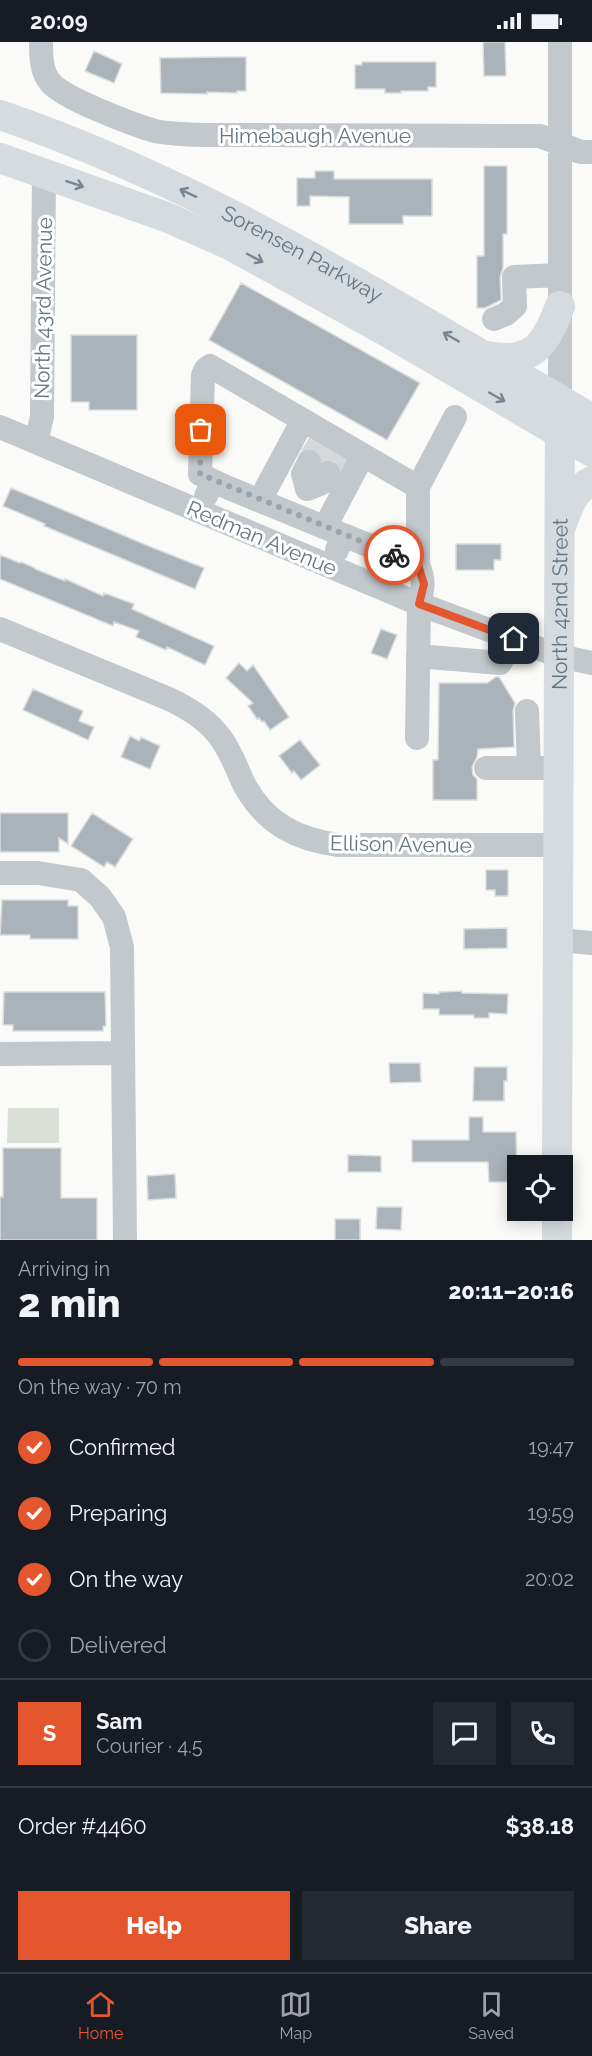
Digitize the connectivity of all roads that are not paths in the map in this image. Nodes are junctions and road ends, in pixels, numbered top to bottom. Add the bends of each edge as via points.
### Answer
1 (41, 42) edge
2 (560, 42) edge
3 (0, 115) edge
4 (560, 144) junction
5 (592, 153) edge
6 (0, 158) edge
7 (44, 173) junction
8 (560, 275) junction
9 (560, 306) junction
10 (494, 319) dead end
11 (482, 355) junction
12 (560, 400) junction
13 (455, 417) dead end
14 (592, 419) edge
15 (303, 420) junction
16 (0, 427) edge
17 (560, 433) junction
18 (36, 442) junction
19 (333, 452) junction
20 (592, 452) edge
21 (213, 481) junction
22 (592, 481) edge
23 (418, 487) junction
24 (260, 500) junction
25 (199, 512) junction
26 (292, 514) junction
27 (560, 530) junction
28 (334, 531) junction
29 (418, 565) junction
30 (331, 567) junction
31 (419, 604) junction
32 (0, 629) edge
33 (514, 639) junction
34 (418, 656) junction
35 (559, 656) junction
36 (592, 663) edge
37 (527, 711) dead end
38 (417, 738) dead end
39 (486, 768) dead end
40 (529, 768) junction
41 (558, 768) junction
42 (558, 845) junction
43 (0, 873) edge
44 (558, 940) junction
45 (592, 943) edge
46 (123, 1053) junction
47 (0, 1054) edge
48 (557, 1155) edge
49 (557, 1221) edge
50 (125, 1240) edge
51 (557, 1240) edge

1 - 4 street, Himebaugh Avenue via 42,68 60,92 137,125 178,135 540,136
2 - 4 street, North 42nd Street
11 -> 3 main road, Sorensen Parkway via 252,224 84,146
4 - 5 street, Himebaugh Avenue
4 - 8 street, North 42nd Street
6 - 7 main road, Sorensen Parkway
7 -> 17 main road, Sorensen Parkway via 166,217 230,245
7 - 18 street, North 43rd Avenue via 42,417
8 - 9 street, North 42nd Street
8 - 10 street via 514,276 515,306
9 - 11 main road via 546,336 530,354 510,359
9 - 12 street, North 42nd Street
11 - 12 main road, Sorensen Parkway
12 - 14 main road, Sorensen Parkway
12 - 17 main road, North 42nd Street
13 - 23 street
15 - 19 street
15 - 21 street via 210,366 203,375 200,474
15 - 24 street
16 - 18 street, Redman Avenue
17 - 20 main road, Sorensen Parkway
17 - 27 main road, North 42nd Street
18 - 25 street, Redman Avenue
19 - 23 street
19 - 26 street via 303,474 307,489
19 - 28 street
21 - 24 street
21 - 25 street
22 - 27 main road via 579,490 569,505
23 - 29 street
24 - 26 street
25 - 30 street, Redman Avenue
26 - 28 street
27 - 35 main road, North 42nd Street
28 - 29 street
28 - 30 street
29 - 31 street via 424,584
30 - 31 street, Redman Avenue
31 - 33 street, Redman Avenue
31 - 34 street
32 - 42 street, Ellison Avenue via 186,707 221,738 246,788 267,815 304,838 339,845
33 - 34 street via 500,663
33 - 35 street, Redman Avenue
34 - 38 street
35 - 36 street, Redman Avenue
35 - 41 main road, North 42nd Street
37 - 40 street
39 - 40 street
40 - 41 street
41 - 42 main road, North 42nd Street
42 - 44 main road, North 42nd Street
43 - 46 street via 38,873 81,880 114,917 122,947
44 - 45 street
44 - 48 main road, North 42nd Street
46 - 47 street
46 - 50 street
49 - 51 main road

